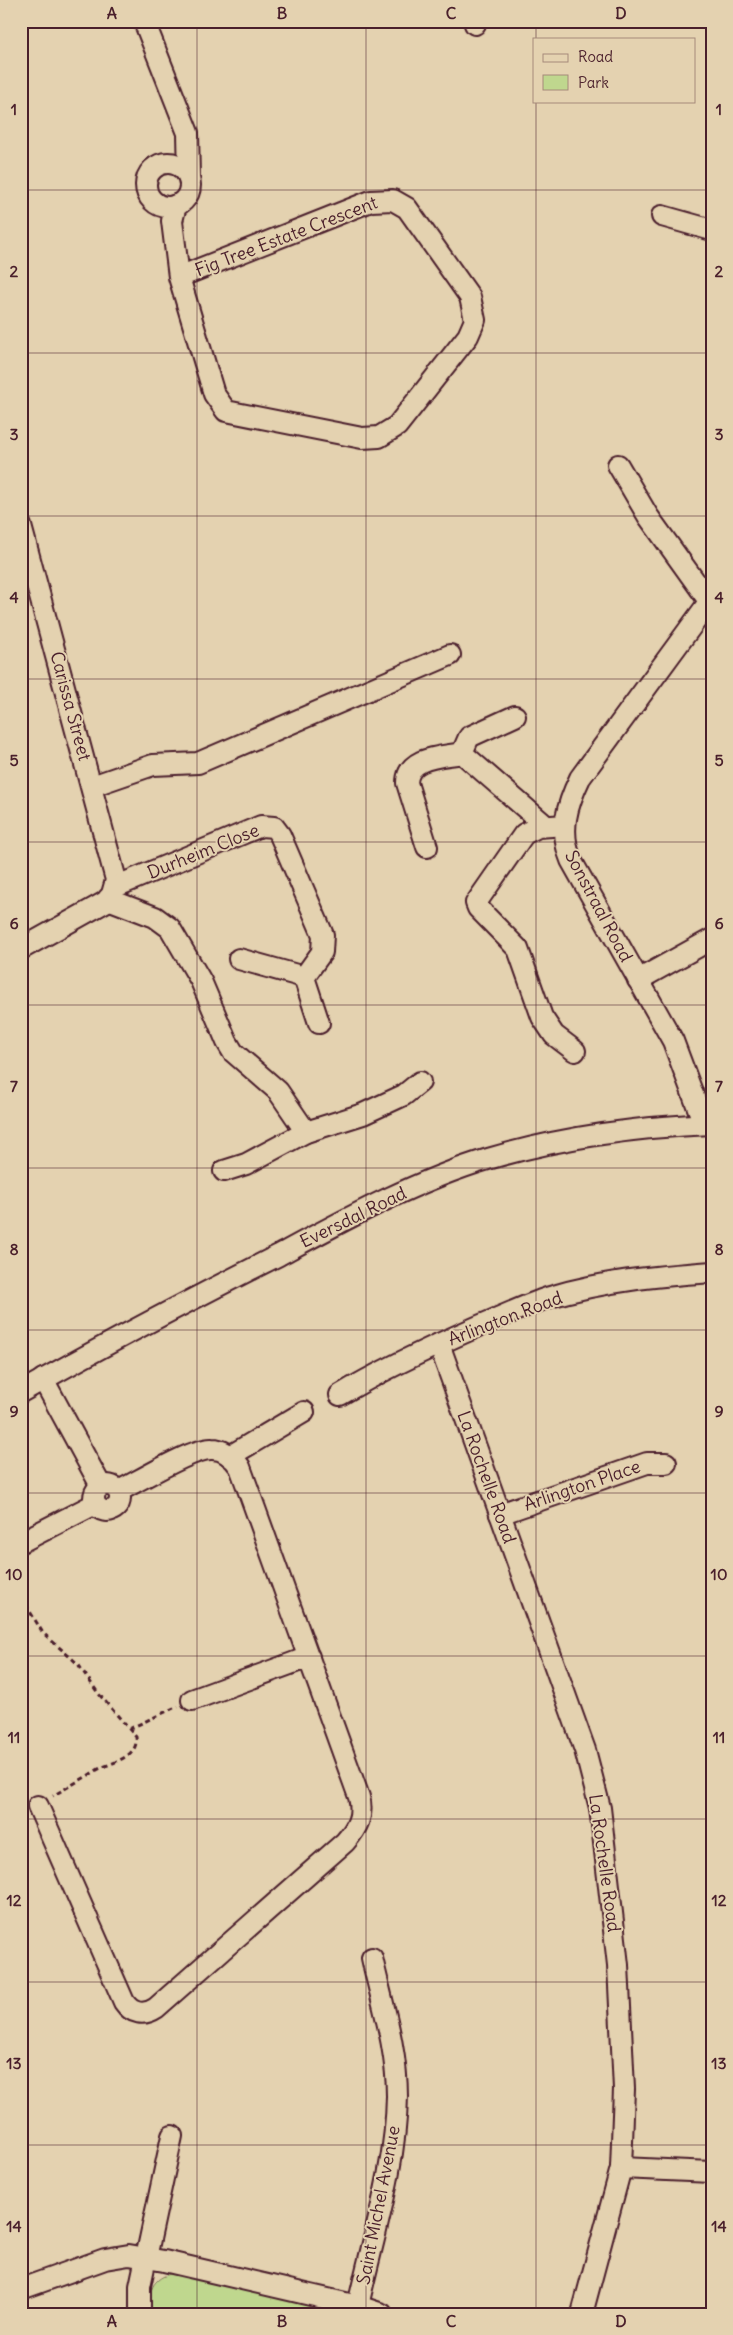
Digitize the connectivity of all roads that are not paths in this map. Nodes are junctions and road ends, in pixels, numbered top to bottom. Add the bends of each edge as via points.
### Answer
1 (144, 21) edge
2 (188, 144) junction
3 (166, 162) junction
4 (189, 176) junction
5 (176, 205) junction
6 (662, 216) dead end
7 (712, 230) edge
8 (179, 277) junction
9 (618, 465) dead end
10 (21, 526) edge
11 (711, 599) edge
12 (450, 655) dead end
13 (515, 716) dead end
14 (462, 752) junction
15 (92, 786) junction
16 (555, 826) junction
17 (427, 847) dead end
18 (112, 893) junction
19 (712, 939) edge
20 (21, 949) edge
21 (239, 959) dead end
22 (304, 977) junction
23 (638, 980) junction
24 (319, 1024) dead end
25 (575, 1052) dead end
26 (420, 1082) dead end
27 (708, 1124) edge
28 (306, 1132) junction
29 (224, 1171) dead end
30 (712, 1272) edge
31 (439, 1344) junction
32 (43, 1379) junction
33 (21, 1392) edge
34 (340, 1395) dead end
35 (304, 1412) dead end
36 (230, 1456) junction
37 (666, 1463) dead end
38 (105, 1494) junction
39 (500, 1514) junction
40 (21, 1542) edge
41 (308, 1657) junction
42 (192, 1700) road end
43 (38, 1806) road end
44 (372, 1958) dead end
45 (172, 2136) dead end
46 (621, 2168) junction
47 (712, 2172) edge
48 (146, 2258) junction
49 (21, 2289) edge
50 (358, 2306) junction
51 (140, 2314) edge
52 (382, 2314) edge
53 (582, 2314) edge

1 - 2 street, Fig Tree Estate Crescent via 185,123
2 - 3 street via 180,156
2 - 4 street, Fig Tree Estate Crescent
3 - 4 street via 180,166
3 - 5 street via 152,169 147,176 146,191 156,204 164,207
4 - 5 street, Fig Tree Estate Crescent via 190,190 186,198
5 - 8 street, Fig Tree Estate Crescent via 172,221
6 - 7 street
8 - 8 street, Fig Tree Estate Crescent via 214,394 226,411 362,438 379,437 397,426 468,336 475,320 470,297 407,208 393,200 371,201
9 - 11 street via 648,516
10 - 15 street, Carissa Street
11 - 16 street, Sonstraal Road via 580,778
12 - 15 street via 198,763 153,765
13 - 14 street via 469,737
14 - 16 street
14 - 17 street via 420,762 408,774 407,782
15 - 18 street, Carissa Street via 115,873
16 - 23 street, Sonstraal Road
16 - 25 street via 538,827 524,834 476,902 478,908 518,949 542,1017 554,1035
18 - 20 street
18 - 22 street, Durheim Close via 261,826 274,828 280,834 323,935 322,952
18 - 28 street via 170,928 194,967 221,1032 233,1052 278,1091
19 - 23 street
21 - 22 street
22 - 24 street
23 - 27 street, Sonstraal Road via 677,1050
26 - 28 street via 404,1095 363,1114
27 - 32 street, Eversdal Road via 614,1130 576,1136 486,1159 437,1177 303,1242
28 - 29 street via 246,1164
30 - 31 street, Arlington Road via 616,1282 551,1297
31 - 34 street, Arlington Road via 388,1367
31 - 39 street, La Rochelle Road
32 - 33 street, Eversdal Road
32 - 38 street
35 - 36 street
36 - 38 street via 212,1449 196,1451
36 - 41 street via 240,1467
37 - 39 street, Arlington Place via 647,1463
38 - 40 street
39 - 46 street, La Rochelle Road via 585,1750 600,1808 618,1965 624,2088
41 - 42 street
41 - 43 street via 359,1797 359,1823 345,1842 150,2012 136,2012 124,2002
44 - 50 street, Saint Michel Avenue via 395,2066 396,2123 392,2155
45 - 48 street
46 - 47 street
46 - 53 street, La Rochelle Road
48 - 49 street via 129,2255 105,2259
48 - 50 street
48 - 51 street via 140,2286
50 - 52 street

